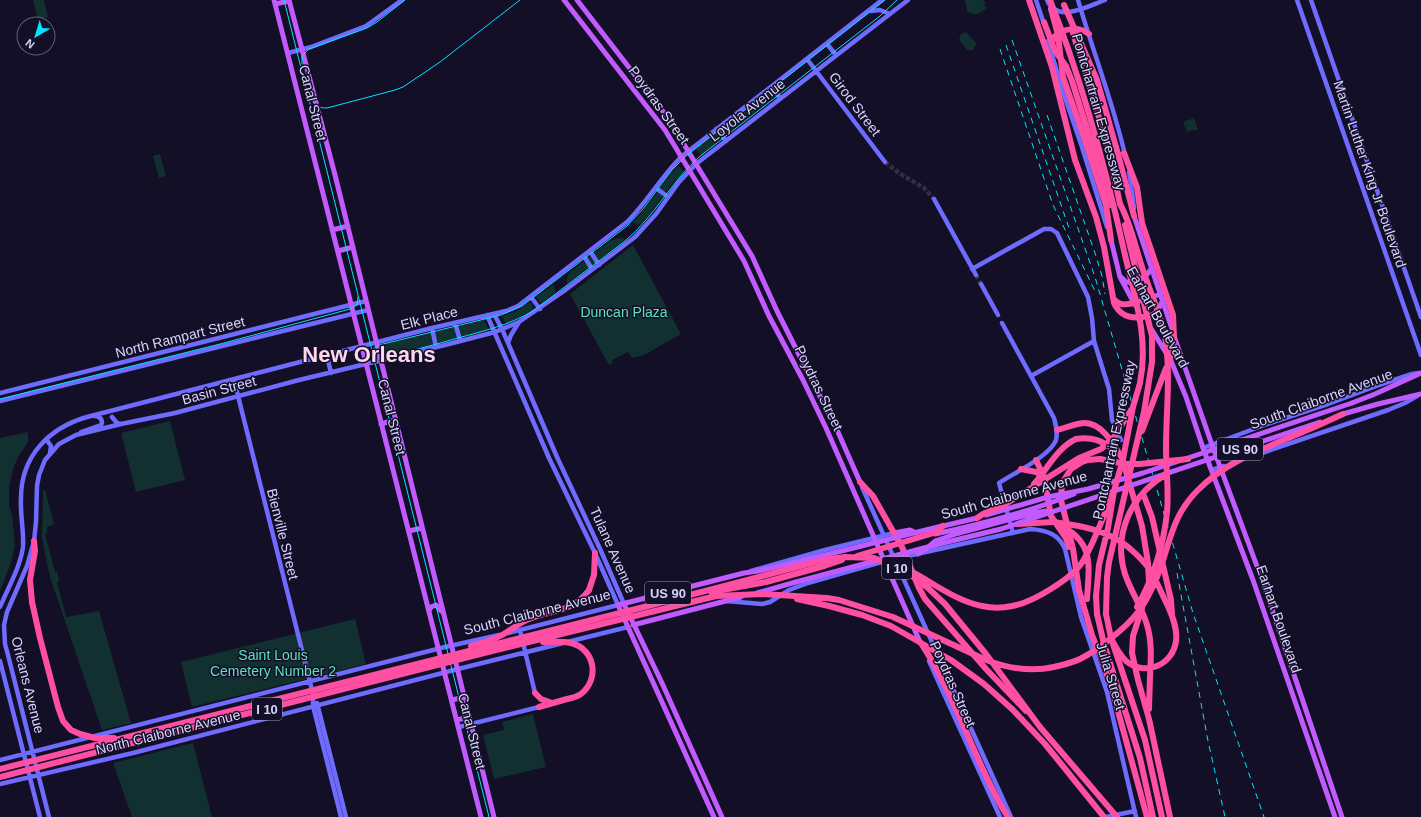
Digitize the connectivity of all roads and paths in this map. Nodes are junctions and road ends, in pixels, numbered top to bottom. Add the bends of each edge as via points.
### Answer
1 (289, 0) edge
2 (402, 0) edge
3 (564, 0) edge
4 (577, 0) edge
5 (882, 0) edge
6 (906, 0) edge
7 (1029, 0) edge
8 (1036, 0) edge
9 (1049, 0) edge
10 (1078, 0) edge
11 (1105, 0) edge
12 (1297, 0) edge
13 (1310, 0) edge
14 (275, 2) edge
15 (1064, 3) edge
16 (1080, 10) junction
17 (869, 11) junction
18 (890, 14) junction
19 (1044, 22) junction
20 (1088, 34) junction
21 (827, 44) junction
22 (1052, 45) junction
23 (302, 50) junction
24 (288, 53) junction
25 (836, 55) junction
26 (807, 59) junction
27 (816, 71) junction
28 (771, 87) junction
29 (780, 98) junction
30 (716, 129) junction
31 (726, 141) junction
32 (688, 151) junction
33 (1121, 154) junction
34 (681, 157) junction
35 (885, 162) tunnel mouth
36 (696, 164) junction
37 (689, 170) junction
38 (656, 188) junction
39 (668, 197) junction
40 (934, 199) tunnel mouth
41 (1120, 204) junction
42 (726, 213) junction
43 (1134, 216) joint
44 (718, 218) junction
45 (732, 224) junction
46 (348, 226) junction
47 (725, 228) junction
48 (332, 230) junction
49 (1120, 233) junction
50 (1111, 240) junction
51 (353, 247) junction
52 (338, 251) junction
53 (590, 251) junction
54 (584, 256) junction
55 (598, 265) junction
56 (1152, 268) junction
57 (592, 269) junction
58 (972, 269) junction
59 (976, 276) tunnel mouth
60 (1120, 277) junction
61 (981, 284) tunnel mouth
62 (1112, 294) junction
63 (1162, 296) junction
64 (531, 297) junction
65 (366, 301) junction
66 (1134, 303) junction
67 (351, 305) junction
68 (540, 309) junction
69 (368, 310) junction
70 (354, 313) junction
71 (494, 314) junction
72 (487, 315) junction
73 (998, 315) dead end
74 (1143, 317) junction
75 (1421, 317) edge
76 (519, 322) junction
77 (455, 323) junction
78 (1002, 323) dead end
79 (432, 328) junction
80 (502, 329) junction
81 (495, 332) junction
82 (460, 340) junction
83 (1094, 341) junction
84 (376, 343) junction
85 (508, 343) junction
86 (436, 346) junction
87 (362, 347) junction
88 (1421, 355) edge
89 (327, 356) junction
90 (380, 360) junction
91 (366, 364) junction
92 (331, 373) junction
93 (1420, 373) edge
94 (1031, 376) junction
95 (234, 380) junction
96 (0, 393) edge
97 (1420, 395) edge
98 (238, 397) junction
99 (0, 401) edge
100 (1133, 407) junction
101 (1343, 414) junction
102 (87, 416) junction
103 (112, 417) dead end
104 (395, 420) junction
105 (121, 424) junction
106 (381, 424) junction
107 (1057, 430) junction
108 (74, 436) junction
109 (46, 439) junction
110 (1121, 440) dead end
111 (1136, 445) junction
112 (1212, 445) junction
113 (1203, 448) junction
114 (50, 454) junction
115 (1122, 458) junction
116 (1188, 459) junction
117 (1036, 460) junction
118 (1220, 467) junction
119 (1021, 469) junction
120 (1212, 470) junction
121 (1164, 475) junction
122 (1044, 477) junction
123 (860, 482) junction
124 (1088, 488) junction
125 (1114, 491) junction
126 (1025, 493) junction
127 (1144, 496) dead end
128 (1059, 509) junction
129 (977, 518) junction
130 (1053, 522) junction
131 (1018, 524) junction
132 (943, 526) junction
133 (422, 528) junction
134 (408, 531) junction
135 (958, 531) junction
136 (894, 533) junction
137 (1013, 533) junction
138 (885, 535) junction
139 (874, 538) junction
140 (34, 541) junction
141 (1062, 542) joint
142 (595, 553) junction
143 (918, 554) junction
144 (907, 557) junction
145 (896, 559) junction
146 (886, 562) junction
147 (744, 573) junction
148 (1077, 577) junction
149 (689, 595) junction
150 (780, 596) junction
151 (725, 601) junction
152 (624, 604) junction
153 (618, 605) junction
154 (0, 607) edge
155 (429, 612) junction
156 (443, 614) junction
157 (1173, 619) junction
158 (1128, 622) junction
159 (635, 624) junction
160 (628, 627) junction
161 (520, 630) junction
162 (1092, 635) junction
163 (1110, 638) junction
164 (534, 642) junction
165 (920, 642) junction
166 (452, 645) junction
167 (438, 648) junction
168 (526, 652) junction
169 (0, 661) edge
170 (458, 669) junction
171 (393, 670) junction
172 (444, 673) junction
173 (309, 682) junction
174 (535, 693) joint
175 (464, 697) junction
176 (1301, 697) junction
177 (1294, 698) junction
178 (452, 700) junction
179 (552, 703) junction
180 (316, 705) junction
181 (539, 707) joint
182 (469, 717) junction
183 (1149, 719) junction
184 (457, 720) junction
185 (471, 724) junction
186 (459, 727) junction
187 (1040, 727) junction
188 (124, 738) junction
189 (33, 751) junction
190 (24, 754) junction
191 (0, 760) edge
192 (0, 769) edge
193 (39, 775) junction
194 (0, 777) edge
195 (31, 777) junction
196 (0, 784) edge
197 (1134, 811) junction
198 (1342, 816) edge
199 (40, 817) edge
200 (49, 817) edge
201 (341, 817) edge
202 (346, 817) edge
203 (481, 817) edge
204 (494, 817) edge
205 (714, 817) edge
206 (722, 817) edge
207 (1000, 817) edge
208 (1008, 817) edge
209 (1011, 817) edge
210 (1105, 817) edge
211 (1117, 817) edge
212 (1136, 817) edge
213 (1147, 817) edge
214 (1153, 817) edge
215 (1162, 817) edge
216 (1170, 817) edge
217 (1335, 817) edge

1 - 14 main road
1 - 23 main road, Canal Street
2 - 23 street via 370,24
3 - 34 main road, Poydras Street via 661,124
4 - 32 main road, Poydras Street via 668,118
5 - 17 street, Loyola Avenue
6 - 18 street, Loyola Avenue
7 - 62 highway via 1052,67 1075,160 1102,236
8 - 19 street, Earhart Boulevard
9 - 16 street via 1049,5 1059,12
9 - 49 highway, Pontchartrain Expressway, bridge via 1068,44 1097,141
9 - 50 highway, bridge via 1058,35 1063,77 1106,205
10 - 16 street
11 - 16 street
12 - 88 street, Martin Luther King Jr Boulevard
13 - 75 street, Martin Luther King Jr Boulevard
14 - 24 main road, Canal Street
15 - 33 highway, bridge via 1097,80
15 - 41 highway, Pontchartrain Expressway, bridge via 1107,143
16 - 20 street
17 - 18 street via 880,10
17 - 21 street, Loyola Avenue
18 - 25 street, Loyola Avenue
19 - 22 highway
19 - 50 street, Earhart Boulevard via 1062,89
20 - 22 highway via 1077,28 1059,32 1054,37
20 - 33 street via 1109,98
21 - 25 street
21 - 26 street, Loyola Avenue
22 - 49 highway, bridge via 1066,66 1072,81
23 - 24 street
23 - 46 main road, Canal Street
24 - 48 main road, Canal Street
25 - 27 street, Loyola Avenue
26 - 27 street, Girod Street
26 - 28 street, Loyola Avenue
27 - 29 street, Loyola Avenue
27 - 35 street, Girod Street
28 - 29 street
28 - 30 street, Loyola Avenue
29 - 31 street, Loyola Avenue
30 - 31 street
30 - 32 street, Loyola Avenue
31 - 36 street, Loyola Avenue
32 - 34 street, Loyola Avenue
32 - 36 main road, Poydras Street
33 - 43 highway
33 - 111 highway, bridge via 1134,177 1142,223 1173,315 1174,337 1169,361
34 - 37 main road, Poydras Street
34 - 38 street, Loyola Avenue via 666,172
36 - 37 street, Loyola Avenue
36 - 42 main road, Poydras Street
37 - 39 street, Loyola Avenue
37 - 44 main road, Poydras Street
38 - 39 street
38 - 53 street, Loyola Avenue via 627,222
39 - 55 street, Loyola Avenue via 642,230
40 - 58 street
41 - 111 highway, Pontchartrain Expressway, bridge via 1152,336 1151,374
41 - 158 highway, bridge via 1160,315 1167,355 1168,400 1167,511 1163,539 1143,596
42 - 44 main road
42 - 45 main road, Poydras Street
43 - 56 main road, Earhart Boulevard
44 - 47 main road, Poydras Street
45 - 47 main road
45 - 123 main road, Poydras Street via 753,258
46 - 48 main road
46 - 51 main road, Canal Street
47 - 139 main road, Poydras Street via 810,394
48 - 52 main road, Canal Street
49 - 100 highway, Pontchartrain Expressway, bridge via 1143,332 1142,373
50 - 60 main road, Earhart Boulevard
51 - 52 main road
51 - 65 main road, Canal Street
52 - 67 main road, Canal Street
53 - 54 street, Loyola Avenue
53 - 55 street
54 - 57 street
54 - 64 street, Loyola Avenue
55 - 57 street, Loyola Avenue
56 - 60 main road via 1142,279 1134,282 1126,282
56 - 63 main road, Earhart Boulevard
57 - 68 street, Loyola Avenue
58 - 59 street
58 - 83 street via 1044,229 1054,231 1060,236 1088,297
60 - 66 main road, Earhart Boulevard
61 - 73 street
62 - 66 highway via 1115,300 1124,305
62 - 74 highway via 1116,308 1124,315
63 - 66 main road
63 - 74 main road via 1157,312
63 - 112 main road, Earhart Boulevard
64 - 68 street
64 - 71 street, Loyola Avenue via 512,309
65 - 67 street, North Rampart Street
65 - 69 main road, Canal Street
66 - 74 main road, Earhart Boulevard
67 - 70 main road, Canal Street
67 - 96 street, North Rampart Street
68 - 76 street, Loyola Avenue
69 - 70 street, North Rampart Street
69 - 84 main road, Canal Street
70 - 87 main road, Canal Street
70 - 99 street, North Rampart Street
71 - 72 street, Loyola Avenue
71 - 80 street, Tulane Avenue
72 - 77 street, Elk Place
72 - 81 street, Tulane Avenue
74 - 113 main road, Earhart Boulevard via 1172,361
76 - 80 street, Loyola Avenue
76 - 85 street
77 - 79 street, Elk Place
77 - 82 street
78 - 94 street
79 - 84 street, Elk Place
79 - 86 street
80 - 81 street, Loyola Avenue
80 - 85 street, Tulane Avenue
81 - 82 street, Elk Place
81 - 142 street, Tulane Avenue via 549,458
82 - 86 street, Elk Place
83 - 94 street
83 - 110 street via 1109,389 1112,420
84 - 87 street, Basin Street
84 - 90 main road, Canal Street
85 - 152 street, Tulane Avenue
86 - 90 street, Elk Place
87 - 89 street, Basin Street
87 - 91 main road, Canal Street
89 - 92 street
89 - 95 street, Basin Street
90 - 91 street, Elk Place
90 - 104 main road, Canal Street
91 - 92 street, Basin Street
91 - 106 main road, Canal Street
92 - 98 street, Basin Street
93 - 112 street, South Claiborne Avenue via 1379,385
93 - 116 main road, South Claiborne Avenue / US 90, bridge via 1352,403
94 - 107 street via 1054,418
95 - 98 street, Bienville Street
95 - 102 street, Basin Street
97 - 101 main road, South Claiborne Avenue / US 90
97 - 118 street, South Claiborne Avenue via 1388,410
98 - 105 street, Basin Street
98 - 173 street, Bienville Street
100 - 125 highway, Pontchartrain Expressway, bridge
100 - 126 highway, bridge via 1114,438 1101,449 1075,460
101 - 121 main road, South Claiborne Avenue / US 90, bridge
101 - 158 highway, bridge via 1245,457 1218,473 1197,491 1187,502 1172,529 1148,597
102 - 108 street via 97,416 102,423 99,427 86,429
102 - 109 street via 58,429
103 - 105 street
104 - 106 main road
104 - 133 main road, Canal Street
105 - 108 street, Basin Street
106 - 134 main road, Canal Street
107 - 115 highway via 1083,423 1094,426 1110,440
107 - 117 street via 1053,445
108 - 114 street, Orleans Avenue via 59,444
109 - 114 street via 51,446
109 - 154 street via 33,454 24,474 20,498 22,554
111 - 163 highway, Pontchartrain Expressway, bridge via 1106,577 1106,614
112 - 113 street, South Claiborne Avenue
112 - 118 main road, Earhart Boulevard
113 - 120 main road, Earhart Boulevard
114 - 140 street, Orleans Avenue via 43,464 38,480
115 - 126 highway, bridge via 1101,441 1092,438 1076,439 1062,448
115 - 183 highway via 1142,526 1148,563 1149,582 1133,636 1132,653
116 - 124 main road, South Claiborne Avenue / US 90, bridge
116 - 148 highway, bridge via 1140,464 1100,459 1076,465 1062,483 1062,500
117 - 119 street
117 - 122 highway
118 - 120 street, South Claiborne Avenue
118 - 176 main road, Earhart Boulevard via 1261,577
119 - 122 highway via 1036,472
119 - 137 street via 999,483
120 - 177 main road, Earhart Boulevard
121 - 128 main road, South Claiborne Avenue / US 90, bridge
121 - 183 highway, bridge via 1135,502 1123,528 1122,538 1122,561 1150,636
122 - 148 highway via 1051,516 1066,538
123 - 136 highway via 873,496
123 - 138 street, Poydras Street
124 - 129 main road, South Claiborne Avenue / US 90, bridge
124 - 135 main road, bridge via 1046,505
125 - 146 highway, bridge via 1078,568 1034,599 1013,606 994,607 971,603 900,566
125 - 214 highway, Pontchartrain Expressway, bridge via 1099,565 1097,614 1140,758
126 - 129 highway, bridge
127 - 157 highway, bridge via 1152,517
128 - 131 main road, South Claiborne Avenue / US 90, bridge
128 - 135 main road, bridge
129 - 132 main road, South Claiborne Avenue / US 90
130 - 131 highway, bridge
130 - 157 highway, bridge via 1094,529 1122,542 1151,572
130 - 162 highway, bridge via 1076,535 1083,543 1089,559 1087,599
131 - 151 main road, South Claiborne Avenue / US 90, bridge
132 - 147 main road, South Claiborne Avenue / US 90, bridge
132 - 149 highway, bridge via 937,532 766,582
133 - 134 main road
133 - 156 main road, Canal Street
134 - 155 main road, Canal Street
135 - 136 main road via 924,536 910,530
135 - 143 main road via 935,541
136 - 138 street, South Claiborne Avenue
136 - 144 highway
137 - 141 street, South Claiborne Avenue via 1030,529 1043,530
137 - 143 street, South Claiborne Avenue
138 - 139 street, South Claiborne Avenue
138 - 145 street, Poydras Street
139 - 146 main road, Poydras Street
139 - 147 street, South Claiborne Avenue
140 - 188 highway, bridge via 35,551 30,580 32,602 63,721 75,732 91,738
140 - 189 street, Orleans Avenue via 27,566 7,612 4,633
141 - 197 street, Julia Street via 1081,617 1107,692
142 - 153 street, Tulane Avenue
142 - 171 highway, bridge via 594,575 589,590 574,605 530,618 492,640
143 - 144 street, South Claiborne Avenue
144 - 145 street, South Claiborne Avenue
144 - 187 highway, bridge via 925,599
145 - 146 street, South Claiborne Avenue
145 - 209 street, Poydras Street
146 - 149 highway, I 10, bridge via 874,558 830,559
146 - 151 street, South Claiborne Avenue via 808,583 762,604
146 - 165 main road, Poydras Street
146 - 187 highway, I 10, bridge via 911,575 945,604
147 - 152 main road, South Claiborne Avenue / US 90
148 - 162 highway
149 - 171 highway, I 10, bridge
150 - 158 highway, bridge via 827,598 893,616 986,660 1013,668 1053,667 1080,659 1113,637
150 - 164 highway, I 10, bridge via 716,596
150 - 210 highway, I 10, bridge via 829,606 881,622 951,660 1012,709 1045,744
151 - 159 main road, South Claiborne Avenue / US 90
152 - 153 main road, South Claiborne Avenue / US 90
152 - 159 main road, Tulane Avenue
153 - 160 main road, Tulane Avenue
153 - 161 street, South Claiborne Avenue
155 - 156 main road via 431,607 436,605
155 - 167 main road, Canal Street
156 - 166 main road, Canal Street
157 - 163 highway, bridge via 1176,643 1168,660 1156,667 1132,665 1122,656
159 - 160 main road, South Claiborne Avenue
159 - 206 main road, Tulane Avenue
160 - 168 street, South Claiborne Avenue
160 - 205 main road, Tulane Avenue
161 - 166 street, South Claiborne Avenue
161 - 168 street
162 - 213 highway via 1113,693
163 - 215 highway, Pontchartrain Expressway, bridge via 1138,719
164 - 179 highway, bridge via 570,643 581,648 590,657 593,672 590,683 581,694
164 - 194 highway, I 10, bridge
165 - 207 street, Poydras Street
165 - 208 highway via 939,672
166 - 167 street, North Claiborne Avenue
166 - 170 main road, Canal Street
167 - 172 main road, Canal Street
167 - 173 street, North Claiborne Avenue
168 - 170 street, South Claiborne Avenue
168 - 174 street
169 - 190 street, Orleans Avenue
170 - 172 street, North Claiborne Avenue
170 - 175 main road, Canal Street
171 - 188 highway, I 10, bridge
172 - 178 main road, Canal Street
172 - 180 street, North Claiborne Avenue
173 - 180 street, Bienville Street
173 - 189 street, North Claiborne Avenue
174 - 179 highway via 541,699
175 - 178 main road
175 - 182 main road, Canal Street
176 - 177 main road
176 - 198 main road, Earhart Boulevard
177 - 217 main road, Earhart Boulevard
178 - 184 main road, Canal Street
179 - 181 highway
180 - 193 street, North Claiborne Avenue
180 - 201 street, Bienville Street
180 - 202 street, Bienville Street
181 - 185 street
182 - 184 main road
182 - 185 main road, Canal Street
183 - 216 highway
184 - 186 main road, Canal Street
185 - 186 street
185 - 204 main road, Canal Street
186 - 203 main road, Canal Street
187 - 211 highway, I 10, bridge
188 - 192 highway, I 10, bridge
189 - 190 street, North Claiborne Avenue
189 - 193 street, Orleans Avenue
190 - 191 street, North Claiborne Avenue
190 - 195 street, Orleans Avenue
193 - 195 street, North Claiborne Avenue
193 - 200 street, Orleans Avenue
195 - 196 street, North Claiborne Avenue
195 - 199 street, Orleans Avenue
197 - 210 street
197 - 212 street, Julia Street
198 - 217 main road

